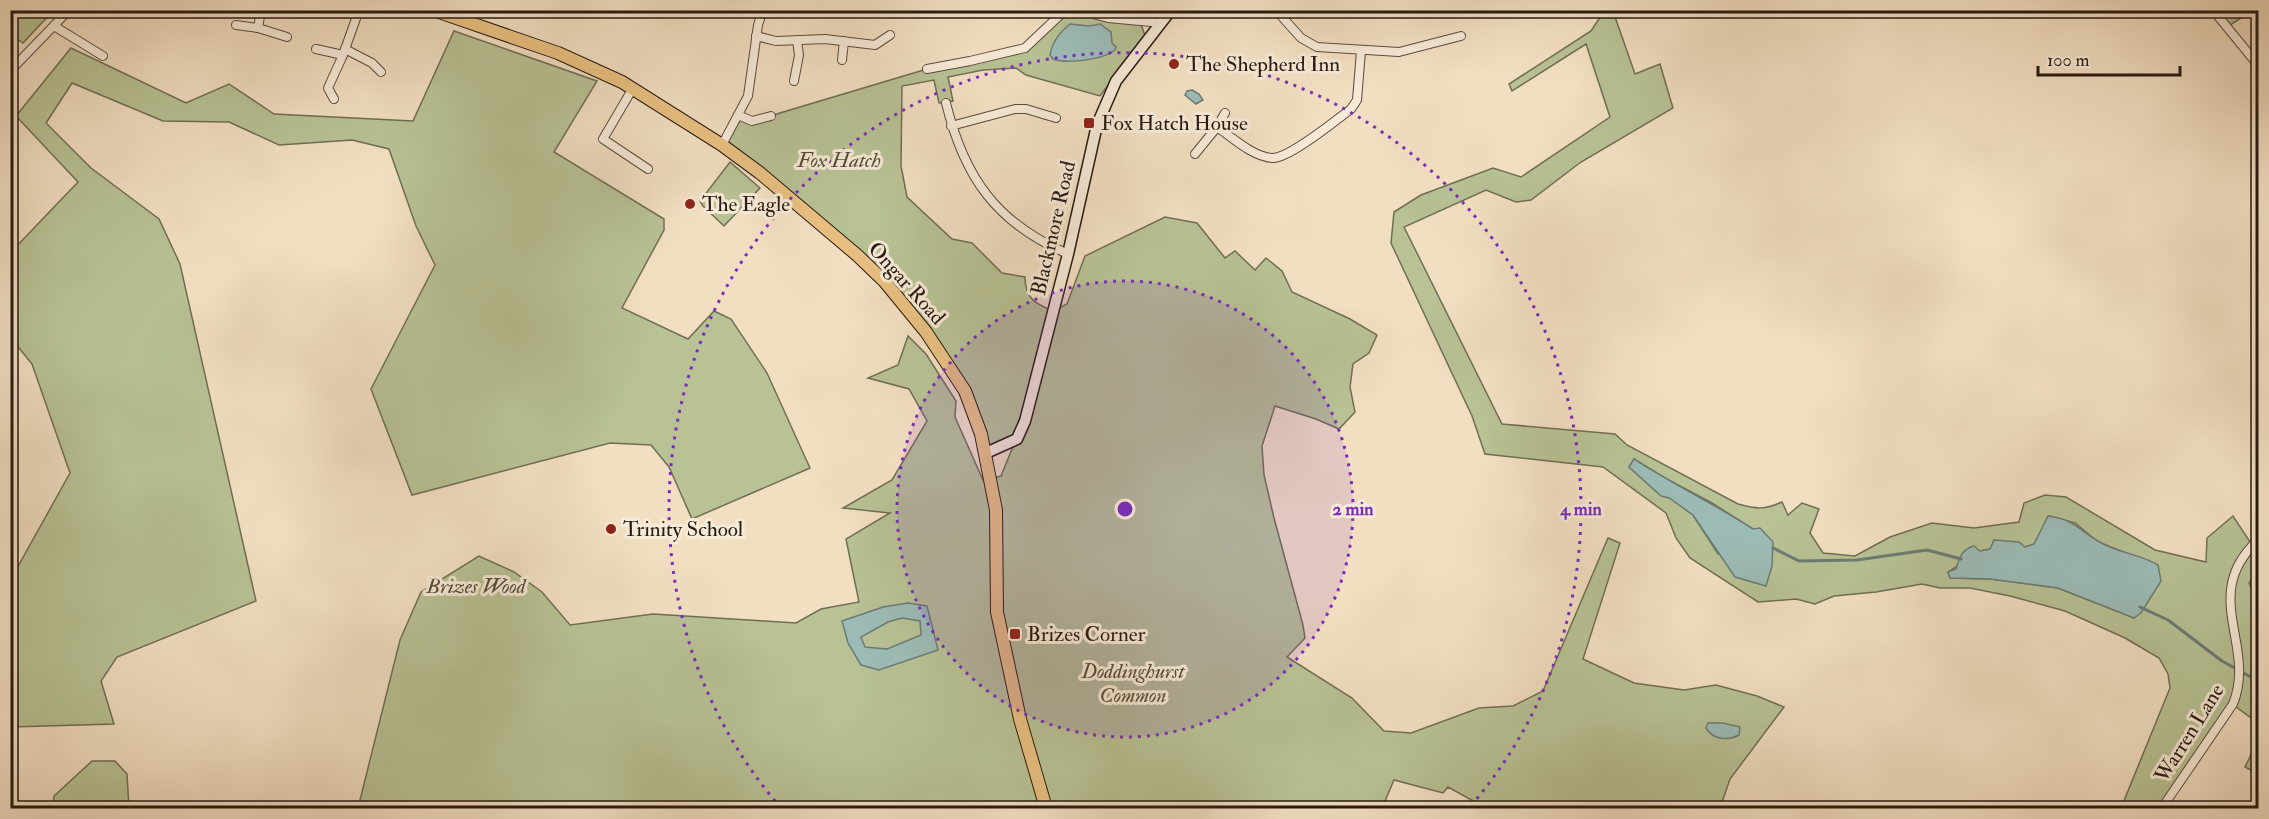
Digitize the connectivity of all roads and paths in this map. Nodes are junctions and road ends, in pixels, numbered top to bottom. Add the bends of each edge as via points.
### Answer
1 (69, 10) edge
2 (261, 10) edge
3 (359, 10) edge
4 (433, 10) edge
5 (763, 10) edge
6 (1069, 10) edge
7 (1079, 10) edge
8 (1171, 10) edge
9 (1276, 10) edge
10 (2213, 10) edge
11 (1162, 23) junction
12 (236, 25) dead end
13 (54, 26) junction
14 (258, 28) junction
15 (890, 35) dead end
16 (756, 36) junction
17 (1461, 36) dead end
18 (287, 37) dead end
19 (797, 41) junction
20 (844, 41) junction
21 (316, 49) dead end
22 (1361, 51) junction
23 (344, 52) junction
24 (103, 56) dead end
25 (842, 60) dead end
26 (2259, 65) edge
27 (927, 69) dead end
28 (10, 70) edge
29 (381, 72) dead end
30 (794, 81) dead end
31 (633, 88) junction
32 (334, 99) dead end
33 (945, 103) dead end
34 (1225, 113) dead end
35 (738, 115) junction
36 (771, 116) dead end
37 (1056, 118) dead end
38 (951, 126) junction
39 (1217, 127) junction
40 (722, 145) junction
41 (1195, 154) dead end
42 (648, 169) dead end
43 (1068, 254) junction
44 (986, 453) junction
45 (2259, 540) edge
46 (1046, 808) edge
47 (2162, 808) edge

1 - 13 street
2 - 14 street
3 - 23 street
4 - 31 main road, Ongar Road via 558,53
5 - 16 street
6 - 27 street via 1025,48
7 - 11 street via 1108,18
8 - 11 street, Blackmore Road
9 - 22 street via 1301,38 1317,47
10 - 26 street
11 - 43 street, Blackmore Road via 1108,97 1097,125
12 - 14 street
13 - 24 street
13 - 28 street
14 - 18 street
15 - 20 street via 875,45
16 - 19 street
16 - 35 street via 748,96
17 - 22 street via 1399,52
19 - 20 street
19 - 30 street via 799,55
20 - 25 street
21 - 23 street
22 - 39 street via 1357,100 1352,109 1294,150 1275,158 1260,155
23 - 29 street via 372,63
23 - 32 street via 328,88
31 - 40 main road, Ongar Road
31 - 42 street via 603,139
33 - 38 street
34 - 39 street
35 - 36 street via 752,121
35 - 40 street
37 - 38 street via 1015,109
38 - 43 street via 962,157 999,210 1021,229
39 - 41 street
40 - 44 main road, Ongar Road via 856,255 904,304 964,391
43 - 44 street, Blackmore Road via 1025,421 1017,439
44 - 46 main road, Ongar Road via 996,510 997,612 1020,719
45 - 47 street, Warren Lane via 2241,562 2230,593 2240,662 2239,689 2233,704

